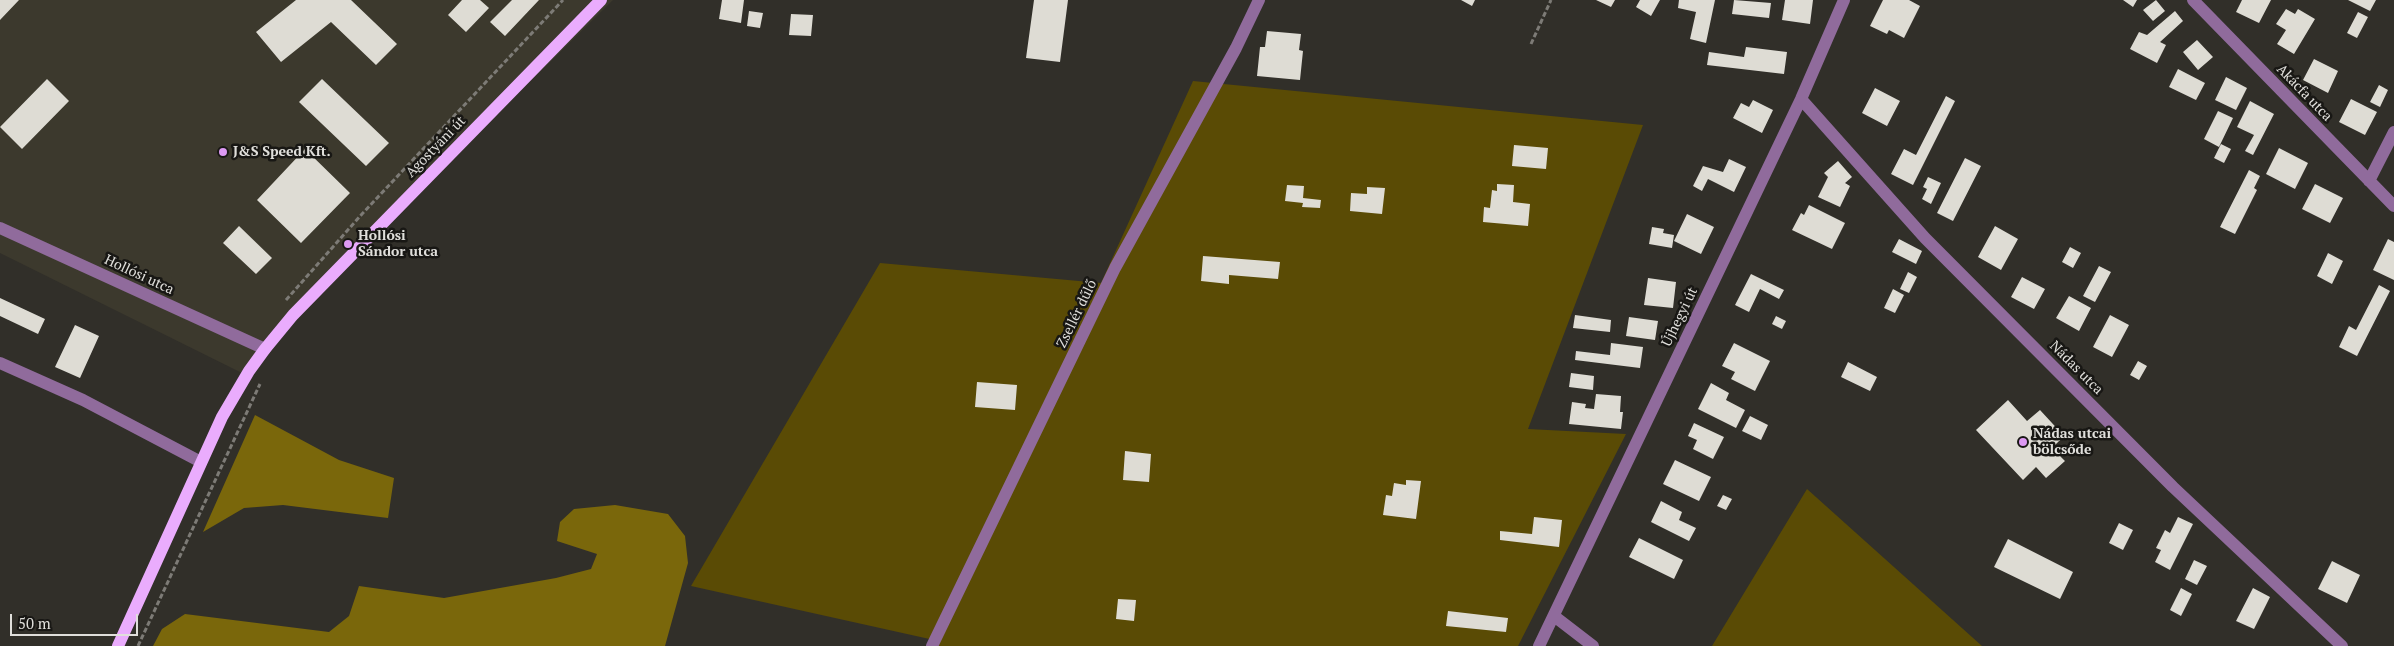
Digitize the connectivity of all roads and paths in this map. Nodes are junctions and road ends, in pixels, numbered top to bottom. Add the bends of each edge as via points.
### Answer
1 (600, 0) edge
2 (1259, 0) edge
3 (1551, 0) edge
4 (1844, 0) edge
5 (2193, 0) edge
6 (1531, 44) dead end
7 (1801, 99) junction
8 (2394, 132) edge
9 (2369, 180) junction
10 (2394, 206) edge
11 (0, 228) edge
12 (265, 349) junction
13 (0, 363) edge
14 (201, 462) junction
15 (1554, 616) junction
16 (118, 646) edge
17 (932, 646) edge
18 (1539, 646) edge
19 (1593, 646) edge
20 (2342, 646) edge

1 - 12 main road, Agostyáni út via 293,315
2 - 17 street, Zsellér dűlő via 1116,268
3 - 6 path
4 - 7 street, Újhegyi út
5 - 9 street, Akácfa utca
7 - 15 street, Újhegyi út
7 - 20 street, Nádas utca via 1925,238 2173,487
8 - 9 street
9 - 10 street, Akácfa utca
11 - 12 street, Hollósi utca
12 - 14 main road, Agostyáni út via 222,418
13 - 14 street via 83,400
14 - 16 main road, Agostyáni út
15 - 18 street, Újhegyi út
15 - 19 street

